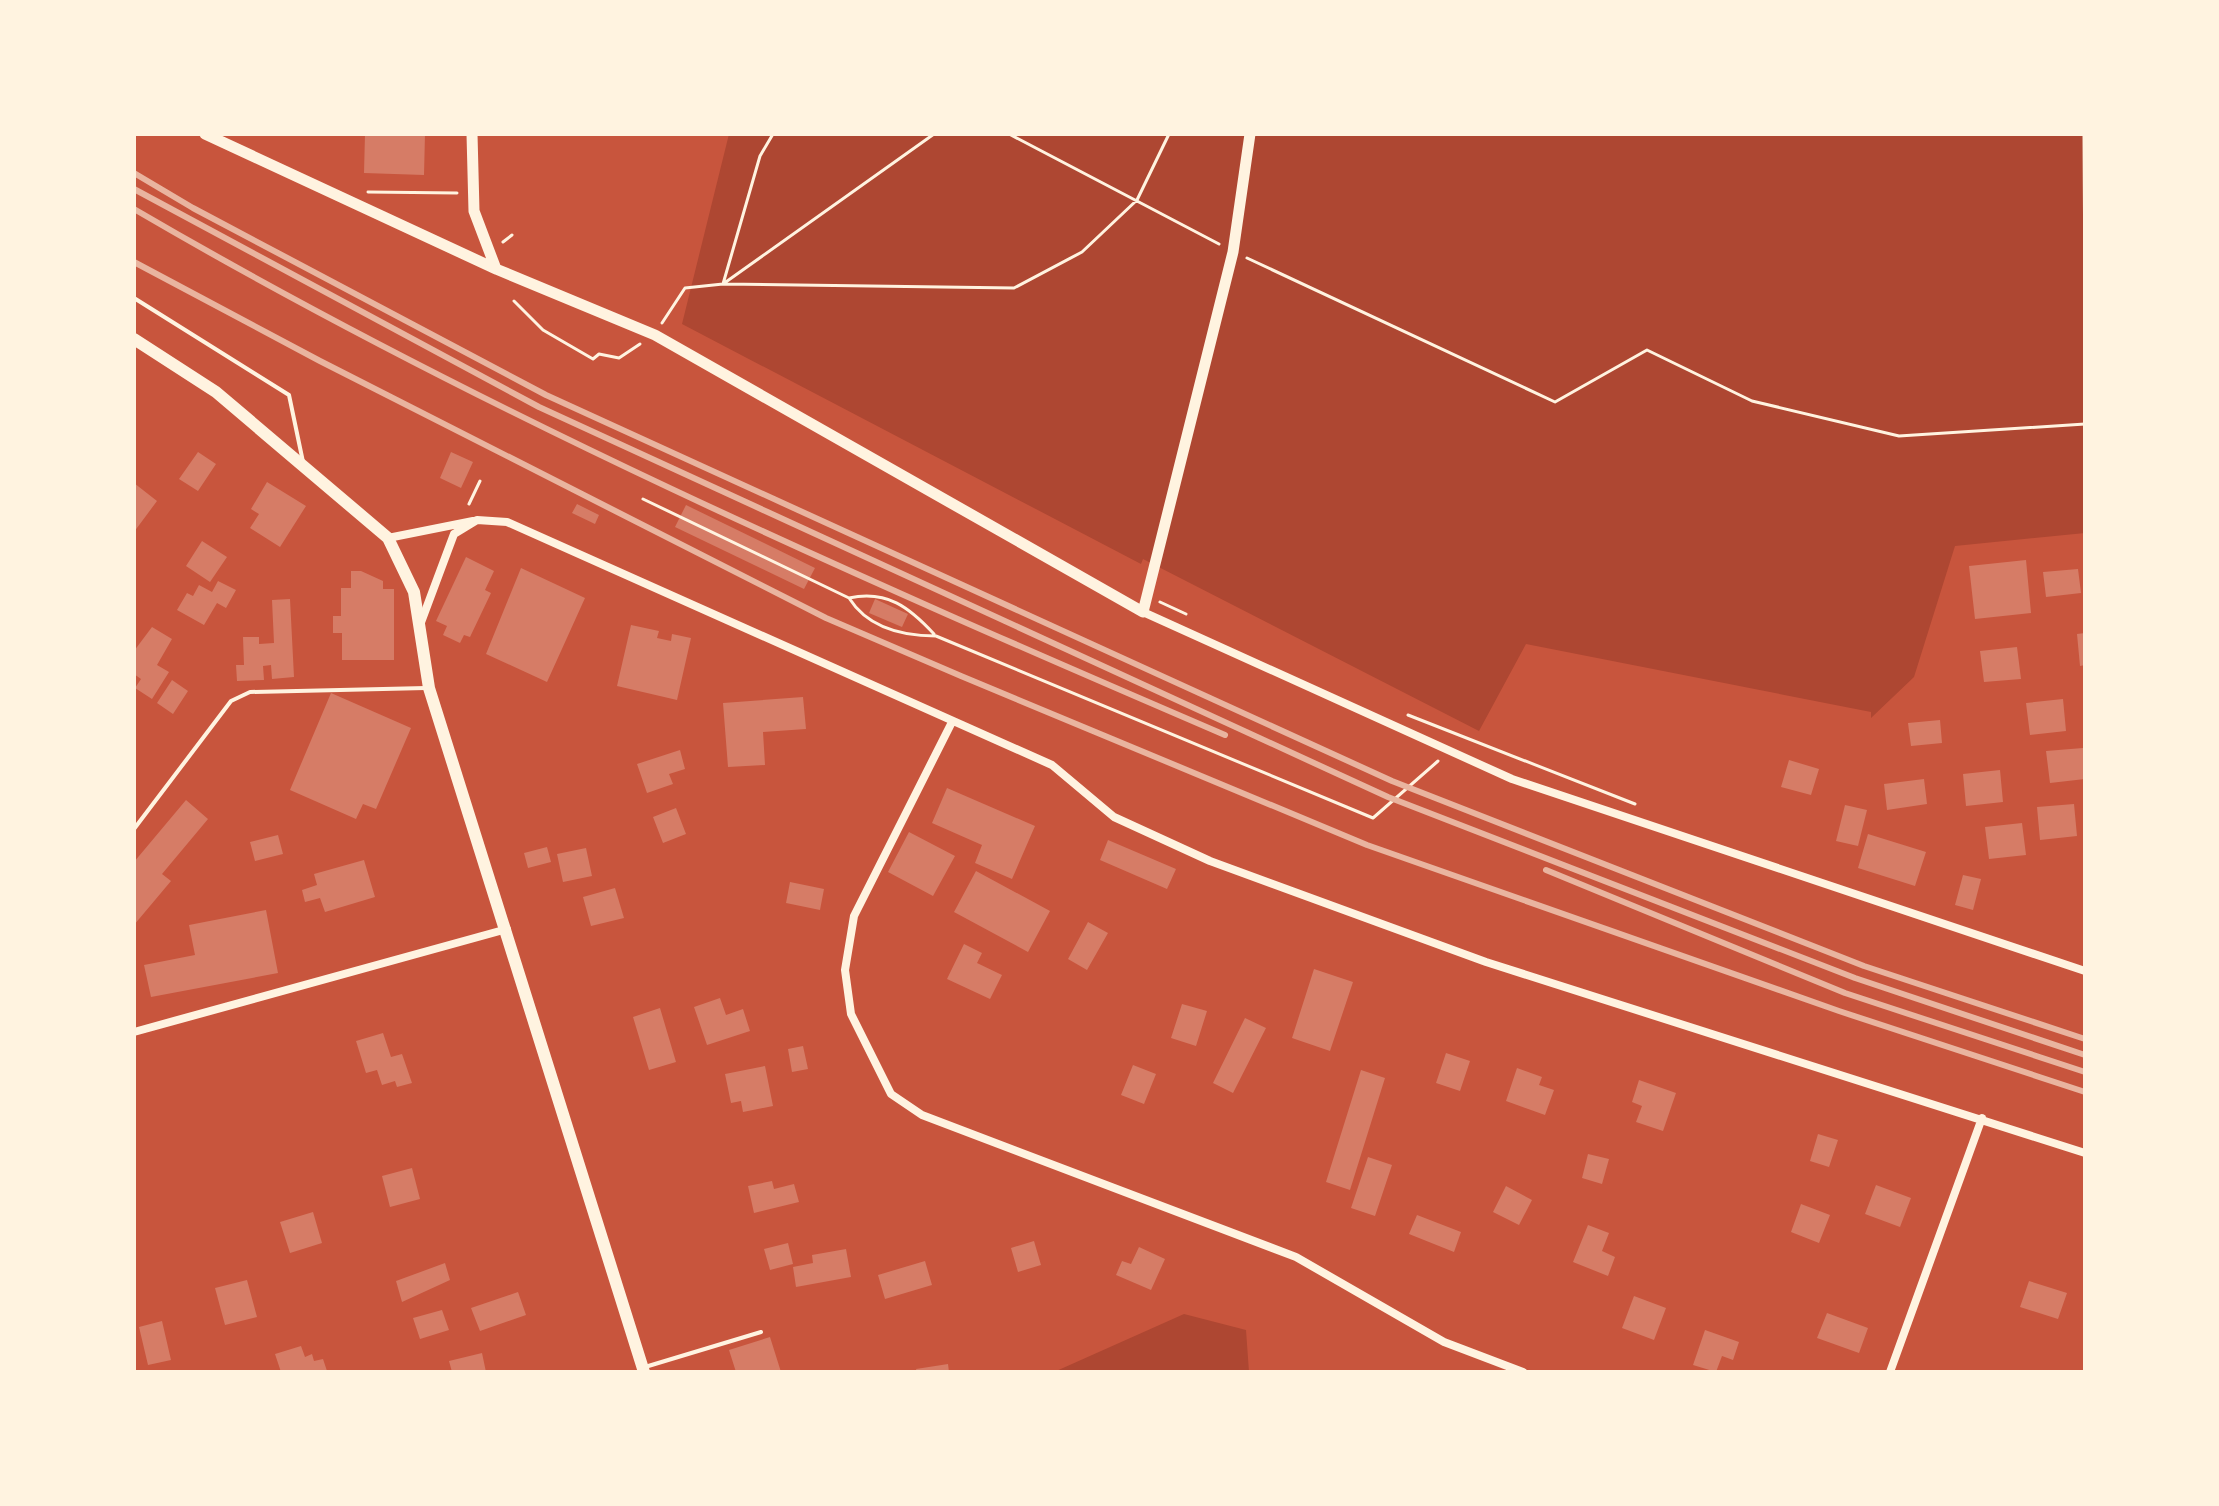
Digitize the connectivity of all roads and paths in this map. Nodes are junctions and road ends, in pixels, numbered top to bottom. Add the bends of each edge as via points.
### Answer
1 (205, 134) edge
2 (472, 134) edge
3 (773, 134) edge
4 (934, 134) edge
5 (1009, 134) edge
6 (1169, 134) edge
7 (1250, 134) edge
8 (2084, 134) edge
9 (355, 192) dead end
10 (457, 193) dead end
11 (1137, 200) junction
12 (512, 235) dead end
13 (500, 244) dead end
14 (1233, 252) junction
15 (496, 269) junction
16 (723, 284) junction
17 (2085, 296) edge
18 (134, 298) edge
19 (514, 301) dead end
20 (655, 335) junction
21 (134, 339) edge
22 (2085, 424) edge
23 (303, 464) junction
24 (480, 481) dead end
25 (643, 499) dead end
26 (469, 504) dead end
27 (477, 520) junction
28 (388, 538) junction
29 (849, 598) junction
30 (1153, 599) dead end
31 (1143, 612) junction
32 (1196, 619) dead end
33 (419, 628) junction
34 (936, 636) junction
35 (429, 688) junction
36 (1395, 710) dead end
37 (952, 722) junction
38 (1450, 751) junction
39 (1647, 808) dead end
40 (134, 829) edge
41 (507, 929) junction
42 (2085, 971) edge
43 (134, 1032) edge
44 (1982, 1118) junction
45 (2085, 1153) edge
46 (761, 1332) dead end
47 (643, 1370) edge
48 (1523, 1372) edge
49 (1890, 1372) edge

1 - 15 street
2 - 15 street via 474,211
3 - 16 path via 760,156
4 - 16 path
5 - 11 path
6 - 11 path
7 - 14 street
8 - 17 path
9 - 10 path
11 - 14 path
11 - 16 path via 1082,252 1014,288
12 - 13 path
14 - 22 path via 1555,402 1647,350 1752,401 1899,436
14 - 31 street
15 - 20 street
16 - 20 path via 685,288
18 - 23 lane via 289,395
19 - 20 path via 543,330 593,359 599,354 619,358
20 - 31 street
21 - 23 main road via 216,392
23 - 28 main road
24 - 26 path
25 - 29 path
27 - 28 street
27 - 33 street via 454,534
27 - 37 street via 507,522
28 - 33 main road via 409,575
29 - 34 path via 861,616 872,621 907,636
29 - 34 path via 872,593 913,611
30 - 32 path
31 - 38 street
33 - 35 main road
34 - 38 path via 1373,818
35 - 40 lane via 250,692 231,701
35 - 41 main road
36 - 39 path
37 - 44 street via 1052,765 1114,817 1210,861 1486,962
37 - 48 street via 854,916 845,970 851,1014 891,1094 922,1115 1296,1257 1444,1342
38 - 42 street via 1512,779
41 - 43 street
41 - 47 main road
44 - 45 street
44 - 49 street
46 - 47 lane

